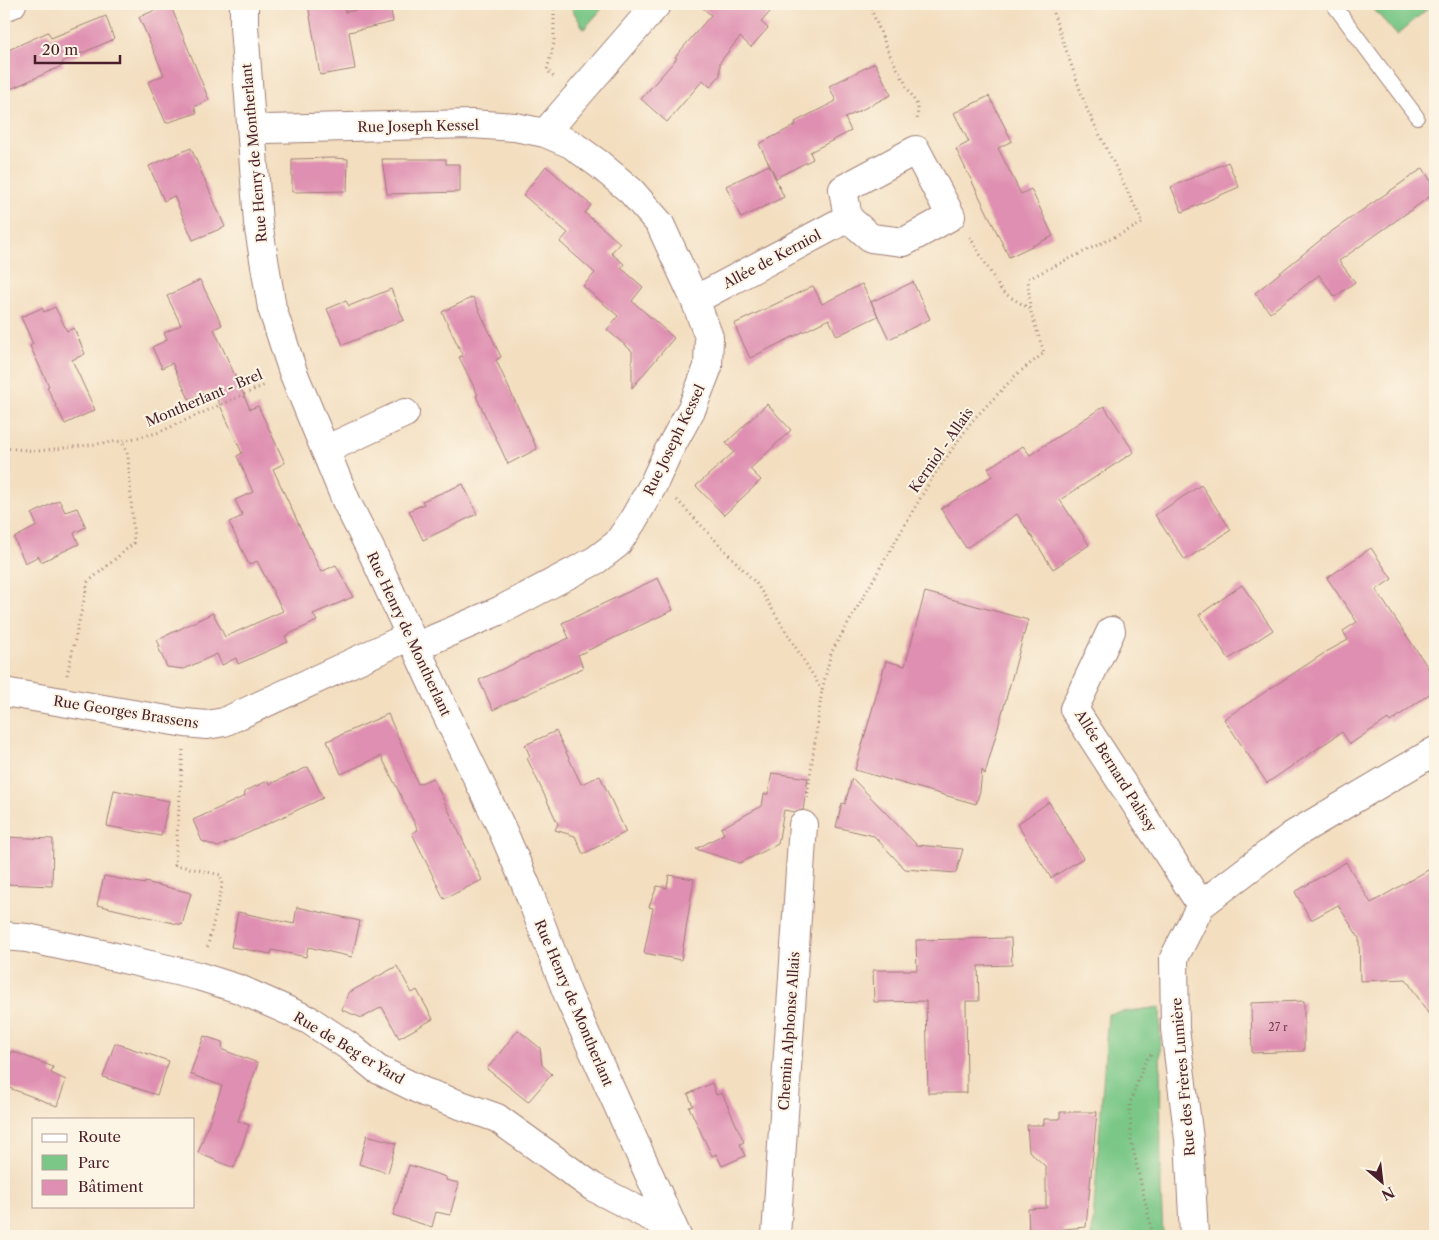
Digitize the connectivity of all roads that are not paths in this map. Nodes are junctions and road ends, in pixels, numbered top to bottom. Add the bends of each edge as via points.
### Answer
1 (12, 4) edge
2 (244, 4) edge
3 (657, 4) edge
4 (1333, 4) edge
5 (4, 7) edge
6 (1417, 117) dead end
7 (252, 127) junction
8 (545, 133) junction
9 (848, 218) junction
10 (695, 300) junction
11 (405, 413) dead end
12 (326, 450) junction
13 (1111, 631) dead end
14 (413, 641) junction
15 (4, 692) edge
16 (1435, 751) edge
17 (803, 825) road end
18 (1201, 905) junction
19 (4, 936) edge
20 (673, 1227) edge
21 (776, 1236) edge
22 (1194, 1236) edge

1 - 5 street
2 - 7 street, Rue Henry de Montherlant
3 - 8 street
4 - 6 lane
7 - 8 street, Rue Joseph Kessel via 471,124
7 - 12 street, Rue Henry de Montherlant via 258,223 272,308 293,372
8 - 10 street, Rue Joseph Kessel via 571,144 631,191 660,224
9 - 9 street via 871,238 904,242 951,216 916,150 843,189
9 - 10 street, Allée de Kerniol
10 - 14 street, Rue Joseph Kessel via 709,337 708,368 692,408 653,485 617,544 596,560 501,610 427,640
11 - 12 street
12 - 14 street, Rue Henry de Montherlant via 347,503
13 - 18 street, Allée Bernard Palissy via 1074,709
14 - 15 street, Rue Georges Brassens via 224,722 207,725 185,724
14 - 20 street, Rue Henry de Montherlant via 501,827 568,995
16 - 18 street, Rue des Frères Lumière via 1293,835
17 - 21 street, Chemin Alphonse Allais
18 - 22 street, Rue des Frères Lumière via 1174,958 1175,1029 1189,1139
19 - 20 street, Rue de Beg er Yard via 27,938 198,976 239,989 309,1020 377,1069 424,1092 497,1118 593,1187

